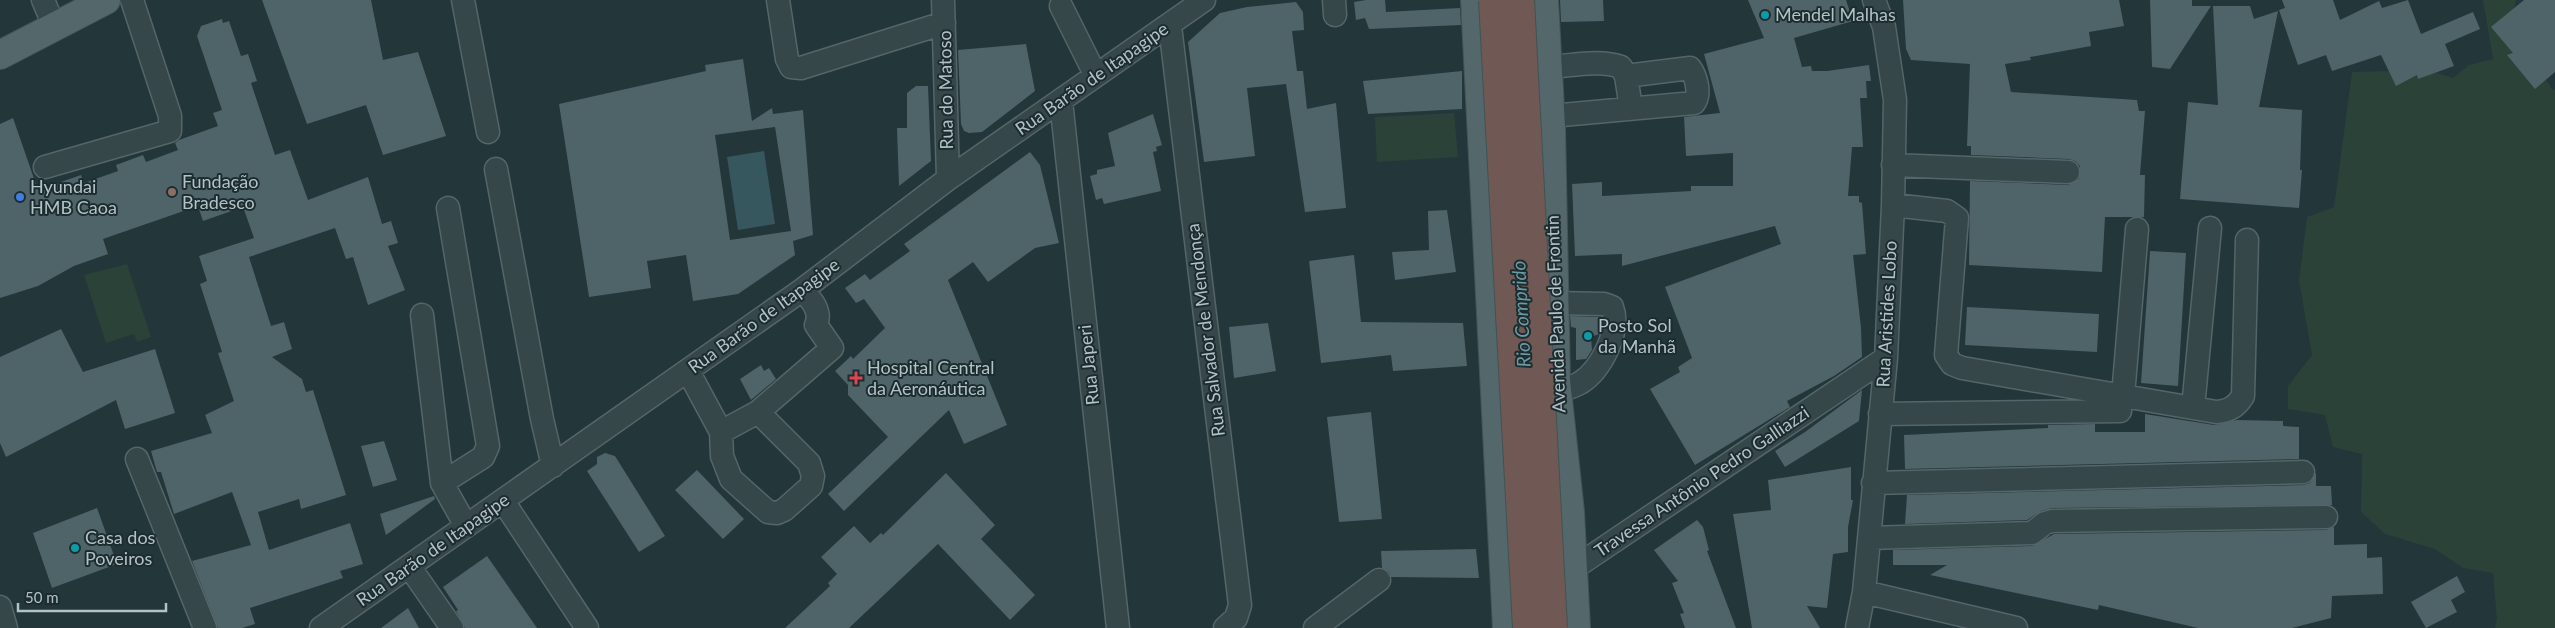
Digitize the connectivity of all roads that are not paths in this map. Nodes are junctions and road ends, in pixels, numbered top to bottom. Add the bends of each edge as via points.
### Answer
1 (43, 0) edge
2 (106, 0) edge
3 (132, 0) edge
4 (463, 0) edge
5 (778, 0) edge
6 (944, 0) edge
7 (1204, 0) edge
8 (1475, 0) edge
9 (1493, 0) edge
10 (1520, 0) edge
11 (1544, 0) edge
12 (1874, 0) edge
13 (1061, 6) dead end
14 (944, 23) junction
15 (54, 26) junction
16 (1170, 26) junction
17 (0, 55) edge
18 (1548, 67) junction
19 (1095, 74) junction
20 (1626, 76) junction
21 (1061, 101) junction
22 (1631, 108) junction
23 (1551, 122) junction
24 (1481, 130) junction
25 (488, 132) dead end
26 (1893, 165) junction
27 (45, 167) dead end
28 (496, 169) dead end
29 (2068, 172) dead end
30 (948, 180) junction
31 (1893, 205) junction
32 (448, 208) dead end
33 (2210, 228) dead end
34 (2137, 229) dead end
35 (2247, 240) dead end
36 (802, 290) junction
37 (1553, 304) junction
38 (422, 315) dead end
39 (1886, 358) junction
40 (688, 371) junction
41 (1494, 386) junction
42 (1557, 386) junction
43 (2121, 404) junction
44 (2193, 408) junction
45 (758, 412) junction
46 (1880, 414) junction
47 (721, 432) junction
48 (137, 459) dead end
49 (553, 466) junction
50 (2304, 472) dead end
51 (442, 483) junction
52 (1873, 483) junction
53 (503, 500) junction
54 (2326, 516) dead end
55 (466, 526) junction
56 (1869, 538) junction
57 (409, 566) junction
58 (1574, 568) junction
59 (1506, 573) junction
60 (1379, 580) dead end
61 (1864, 592) junction
62 (0, 607) edge
63 (1318, 627) edge
64 (6, 628) edge
65 (205, 628) edge
66 (321, 628) edge
67 (452, 628) edge
68 (587, 628) edge
69 (1118, 628) edge
70 (1225, 628) edge
71 (1507, 628) edge
72 (1527, 628) edge
73 (1553, 628) edge
74 (1576, 628) edge
75 (1857, 628) edge
76 (2016, 628) edge

1 - 15 street
2 - 15 main road
3 - 27 street via 170,116 170,130
4 - 25 street
5 - 14 street via 791,67 801,68
6 - 14 street, Rua do Matoso
7 - 16 street, Rua Barão de Itapagipe
8 - 24 main road
9 - 72 highway, bridge
10 - 73 highway, bridge
11 - 18 main road, Avenida Paulo de Frontin
12 - 26 street, Rua Aristides Lobo via 1884,27 1892,70
13 - 19 street
14 - 30 street, Rua do Matoso
15 - 17 main road
16 - 19 street, Rua Barão de Itapagipe
16 - 70 street, Rua Salvador de Mendonça via 1240,605 1236,618
18 - 20 street via 1614,64 1621,67
18 - 23 main road, Avenida Paulo de Frontin
19 - 21 street, Rua Barão de Itapagipe
20 - 22 street
20 - 22 street via 1690,68 1698,92 1694,103
21 - 30 street, Rua Barão de Itapagipe
21 - 69 street, Rua Japeri
22 - 23 street
23 - 24 main road, bridge
23 - 37 main road, Avenida Paulo de Frontin
24 - 41 main road
26 - 29 street
26 - 31 street, Rua Aristides Lobo
28 - 49 street
30 - 36 street, Rua Barão de Itapagipe
31 - 39 street, Rua Aristides Lobo
31 - 43 street via 1947,212 1957,218 1946,355 1952,364
32 - 51 street via 488,446 483,457
33 - 44 street
34 - 43 street
35 - 44 street via 2243,396 2227,412
36 - 40 street, Rua Barão de Itapagipe
36 - 45 street via 812,300 818,315 816,325 832,348
37 - 42 main road, Avenida Paulo de Frontin
37 - 42 street via 1604,304 1612,307 1614,312 1614,332 1600,359 1579,383
38 - 51 street
39 - 46 street, Rua Aristides Lobo
39 - 58 street, Travessa Antônio Pedro Galliazzi
40 - 47 street
40 - 49 street, Rua Barão de Itapagipe
41 - 42 main road, bridge
41 - 59 main road
42 - 58 main road, Avenida Paulo de Frontin
43 - 44 street
43 - 46 street
45 - 47 street
45 - 47 street via 810,463 811,486 784,510 768,512 731,479 722,456
46 - 52 street, Rua Aristides Lobo
48 - 65 street
49 - 53 street, Rua Barão de Itapagipe
50 - 52 street
51 - 55 street
52 - 56 street, Rua Aristides Lobo
53 - 55 street, Rua Barão de Itapagipe
53 - 68 street
54 - 56 street via 2052,521 2032,534
55 - 57 street, Rua Barão de Itapagipe
56 - 61 street, Rua Aristides Lobo
57 - 66 street, Rua Barão de Itapagipe
57 - 67 street
58 - 59 street, Travessa Antônio Pedro Galliazzi, bridge
58 - 74 main road, Avenida Paulo de Frontin
59 - 71 main road
60 - 63 street
61 - 75 street, Rua Aristides Lobo
61 - 76 street
62 - 64 street

